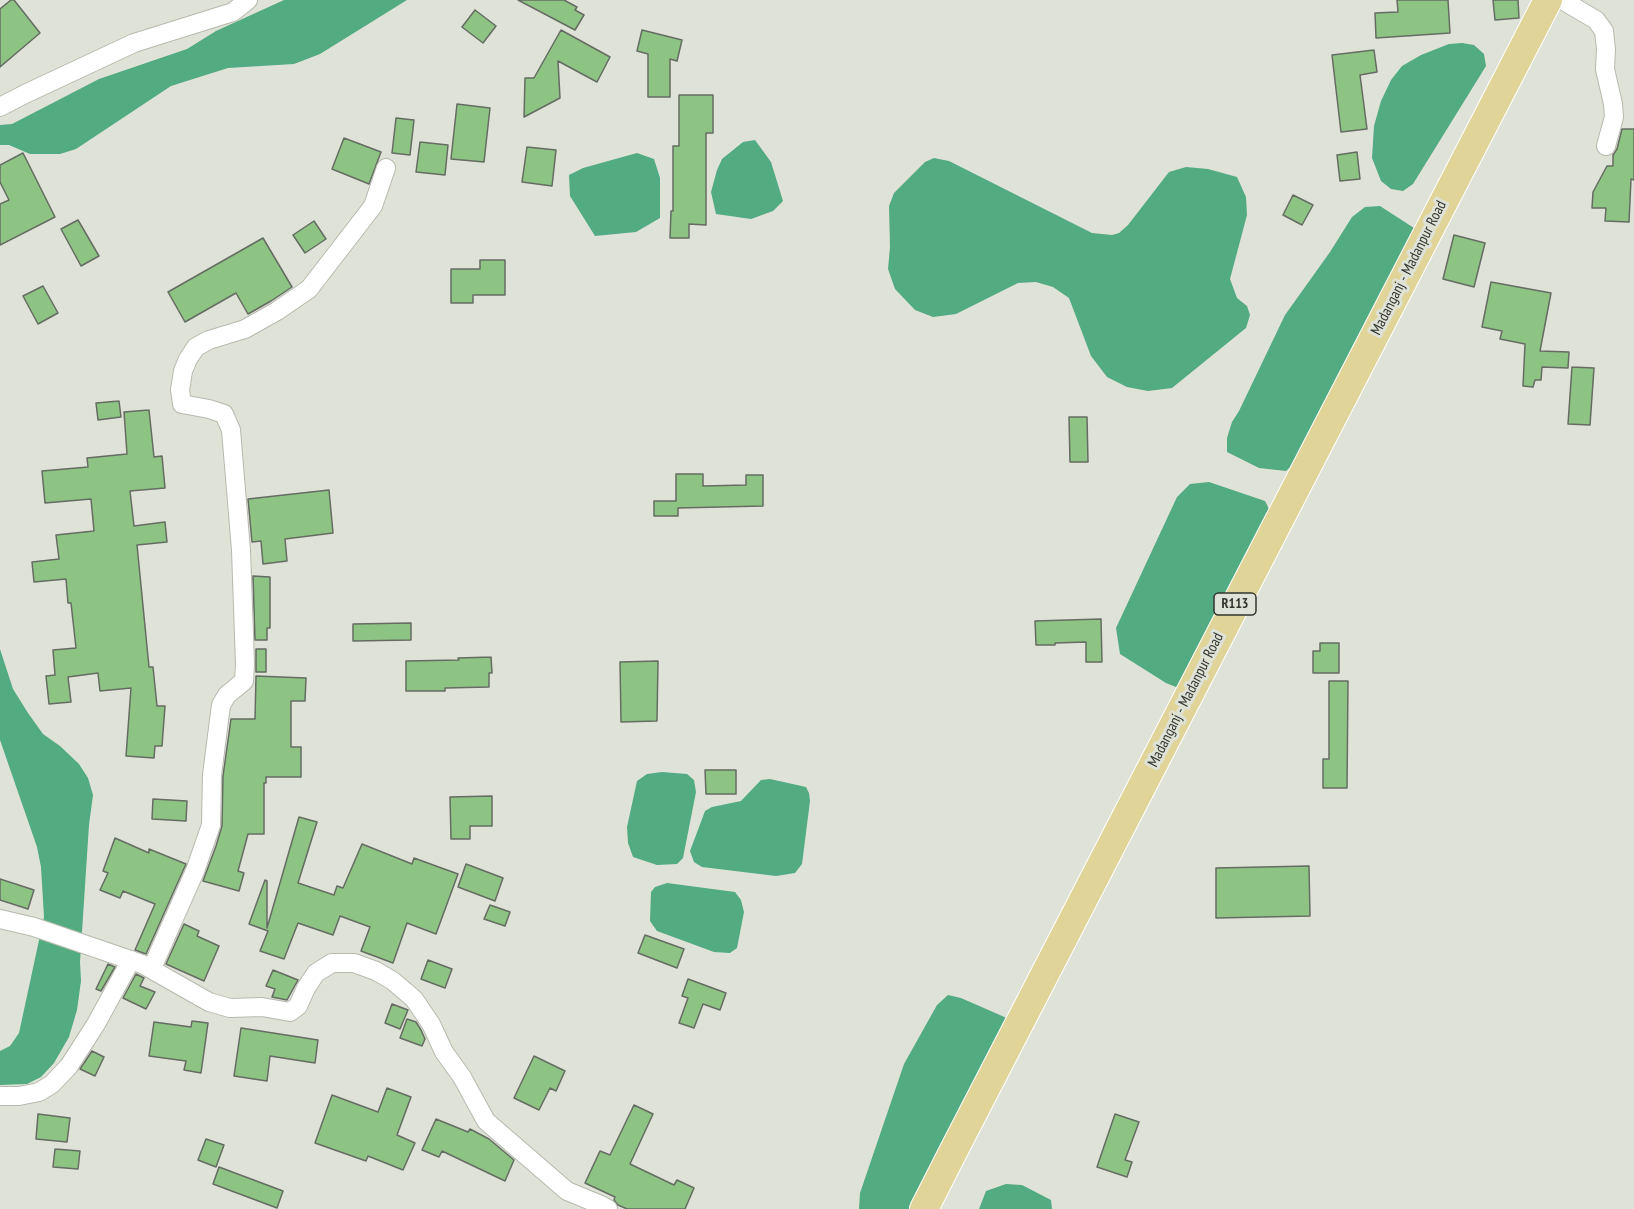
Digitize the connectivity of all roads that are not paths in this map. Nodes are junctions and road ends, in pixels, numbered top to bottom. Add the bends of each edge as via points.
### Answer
1 (248, 0) edge
2 (1548, 0) edge
3 (1562, 0) edge
4 (0, 107) edge
5 (1606, 146) dead end
6 (386, 168) dead end
7 (0, 919) edge
8 (131, 960) junction
9 (152, 968) junction
10 (0, 1096) edge
11 (608, 1209) edge
12 (924, 1209) edge

1 - 4 street via 233,12 134,44
2 - 12 main road, Madanganj - Madanpur Road / R113
3 - 5 street via 1596,20 1604,31 1605,69 1614,117
6 - 9 street via 373,206 309,289 245,329 196,347 183,371 182,404 224,414 231,430 245,664 244,681 221,705 212,775 211,825
7 - 8 street
8 - 9 street
8 - 10 street via 96,1024 69,1066 52,1084 39,1092
9 - 11 street via 209,1002 230,1008 262,1007 290,1012 298,1006 316,972 332,963 354,963 376,971 414,999 486,1121 567,1191

